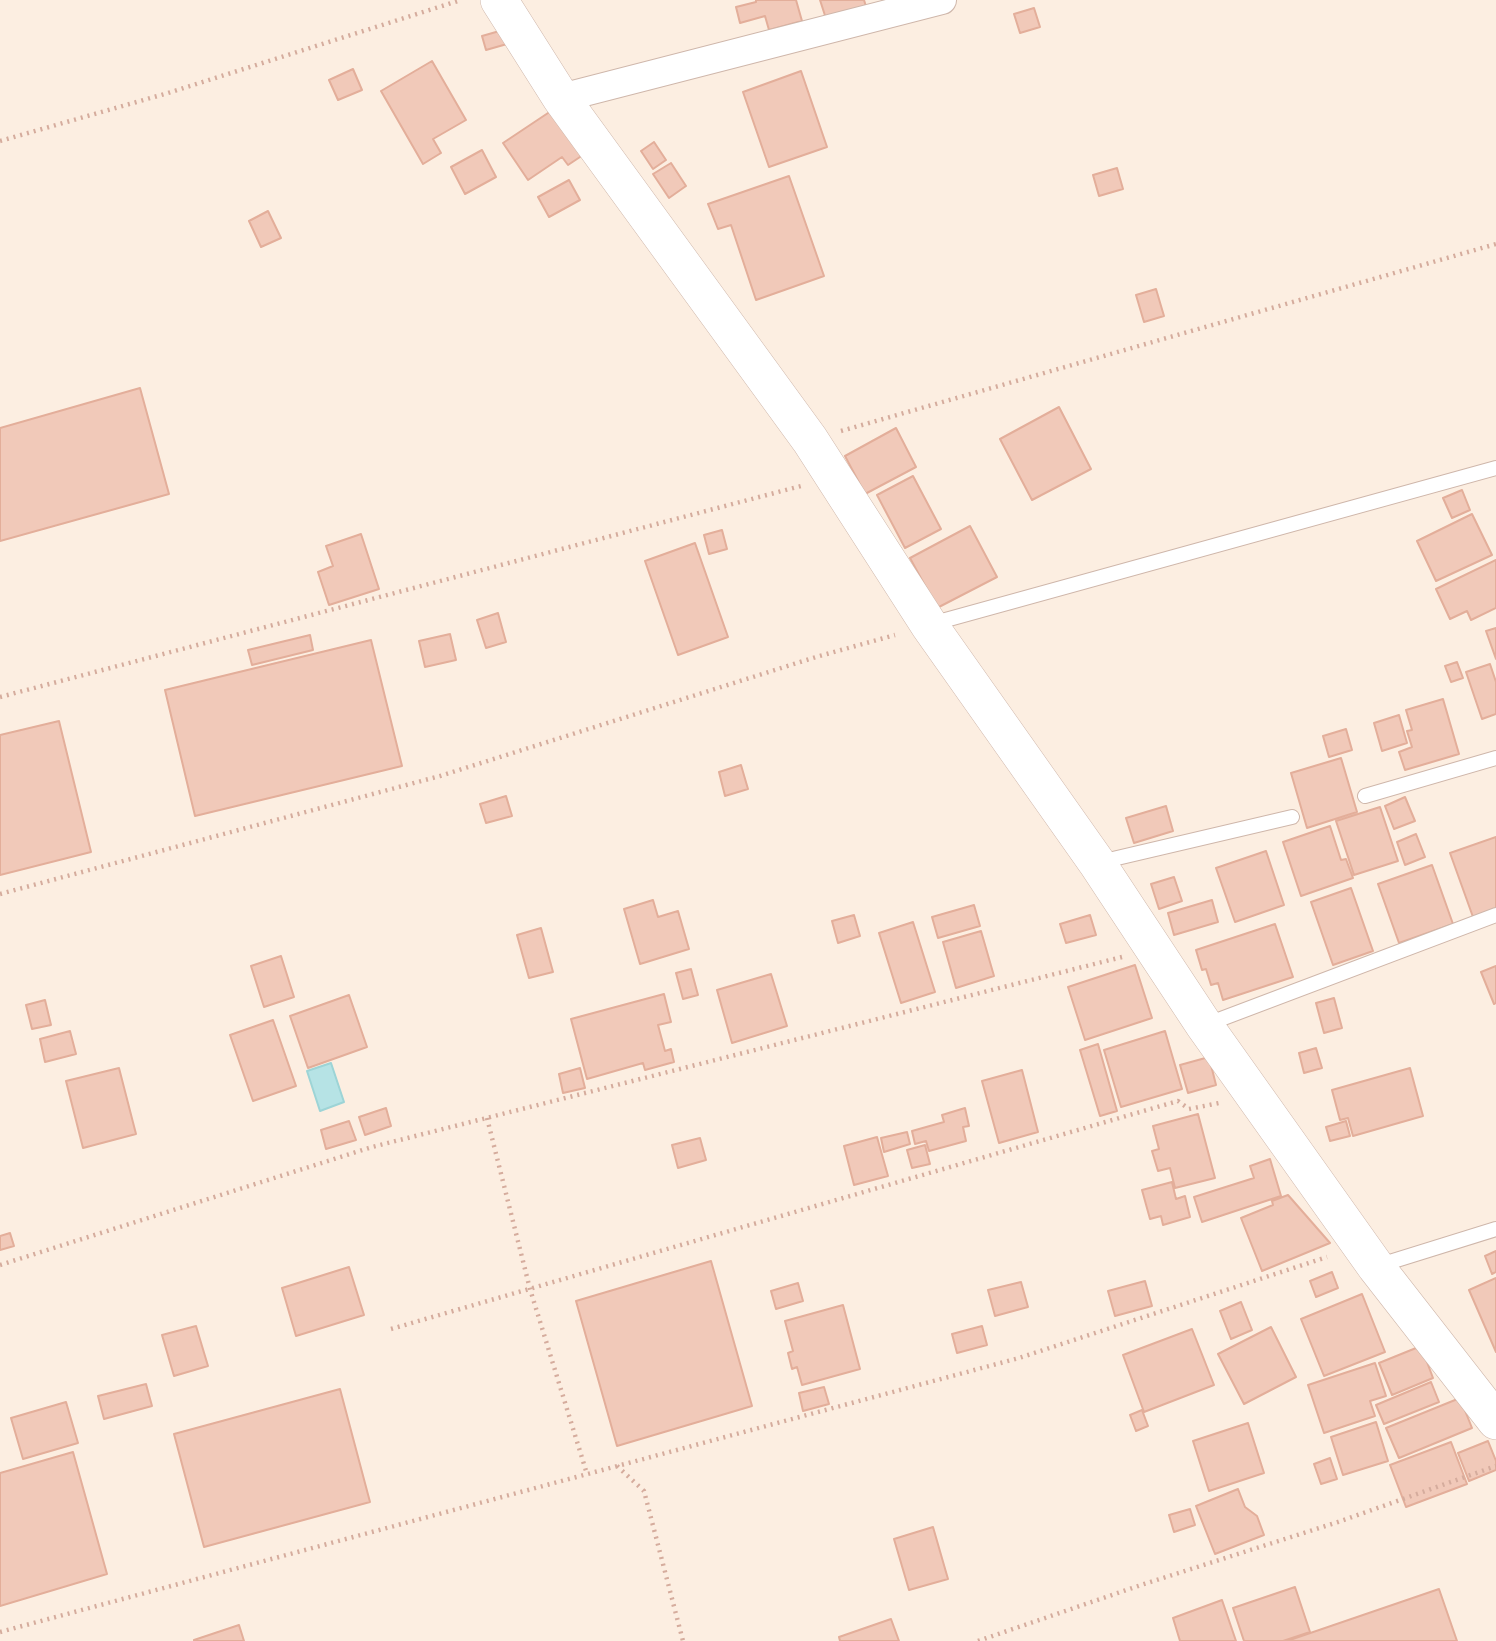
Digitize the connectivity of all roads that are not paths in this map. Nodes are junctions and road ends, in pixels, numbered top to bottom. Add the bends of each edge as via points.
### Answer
1 (499, 0) edge
2 (942, 0) edge
3 (561, 98) junction
4 (1496, 468) edge
5 (929, 625) junction
6 (1496, 758) edge
7 (1365, 796) dead end
8 (1292, 817) dead end
9 (1097, 863) junction
10 (1496, 915) edge
11 (1204, 1025) junction
12 (1496, 1229) edge
13 (1369, 1256) junction
14 (1496, 1420) edge

1 - 3 street
2 - 3 street
3 - 5 street via 810,440
4 - 5 lane
5 - 9 street
6 - 7 lane
8 - 9 lane
9 - 11 street
10 - 11 lane
11 - 13 street
12 - 13 lane
13 - 14 street

